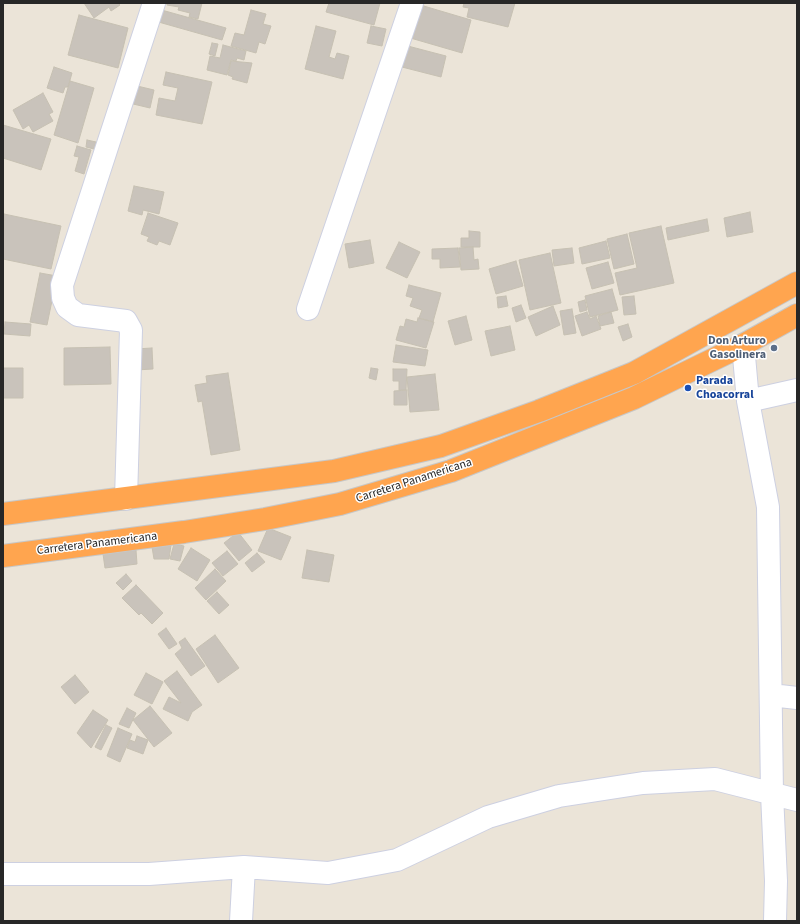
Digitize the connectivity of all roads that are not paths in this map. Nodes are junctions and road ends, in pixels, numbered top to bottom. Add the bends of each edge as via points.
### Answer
1 (154, 3) edge
2 (412, 3) edge
3 (797, 283) edge
4 (308, 309) dead end
5 (797, 316) edge
6 (742, 345) junction
7 (797, 390) edge
8 (748, 401) junction
9 (126, 499) junction
10 (3, 514) edge
11 (3, 556) edge
12 (771, 695) junction
13 (797, 698) edge
14 (772, 794) junction
15 (797, 800) edge
16 (244, 867) junction
17 (3, 874) edge
18 (241, 921) edge
19 (775, 921) edge

1 - 9 street via 62,285 67,307 78,315 126,321 131,330
2 - 4 street
3 - 9 highway via 634,373 540,411 441,446 334,471
5 - 6 highway, Carretera Panamericana
6 - 8 street
6 - 11 highway, Carretera Panamericana via 634,398 517,445 451,471 348,502 184,532
7 - 8 street
8 - 12 street via 768,507
9 - 10 highway
12 - 13 street
12 - 14 street
14 - 15 street
14 - 16 street via 715,779 643,783 559,796 488,817 397,860 328,873
14 - 19 street
16 - 17 street via 149,874
16 - 18 street

